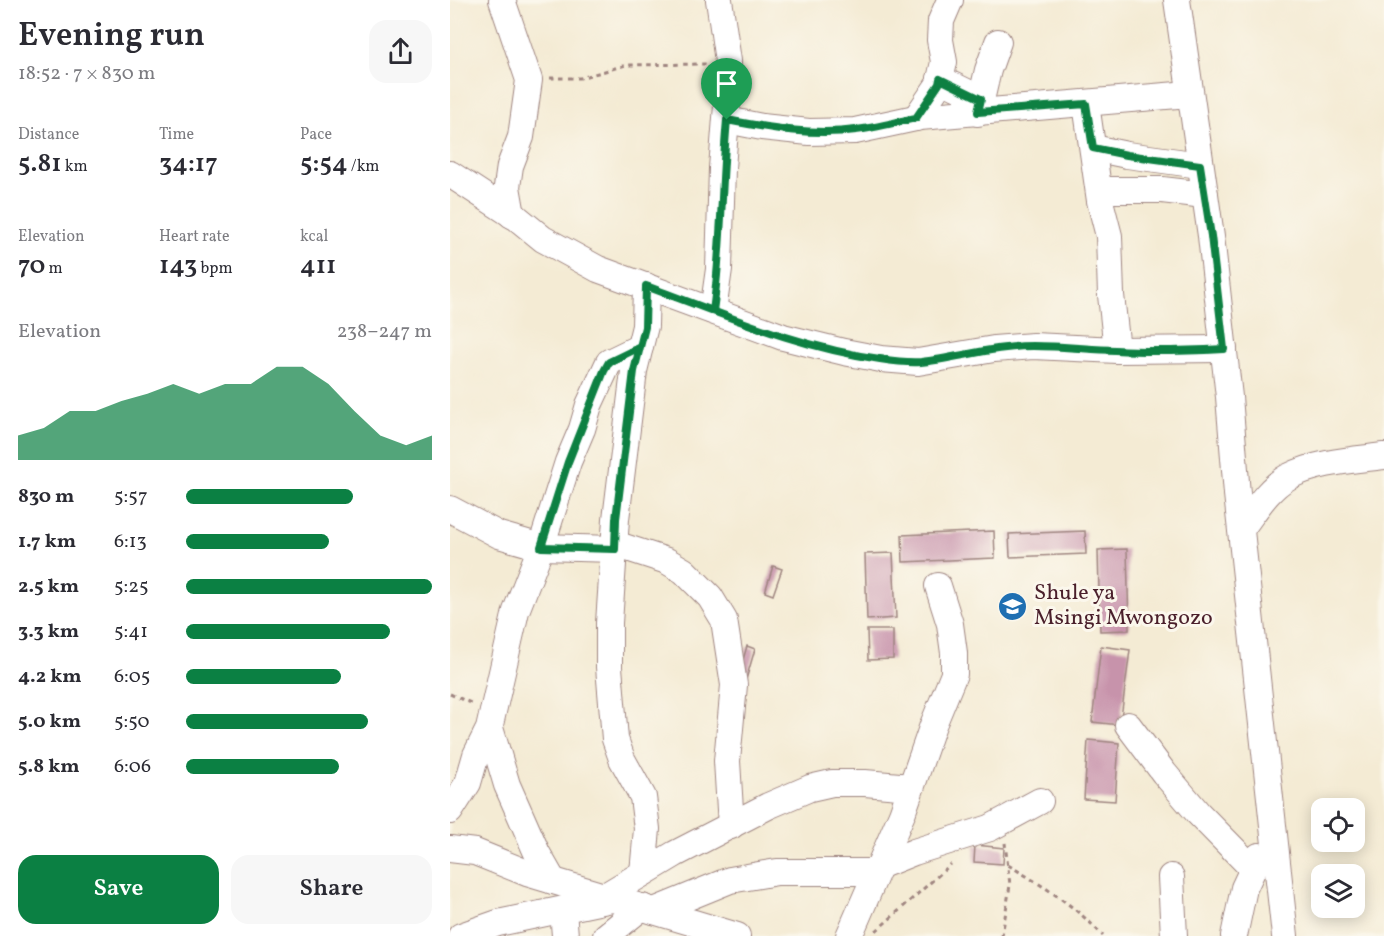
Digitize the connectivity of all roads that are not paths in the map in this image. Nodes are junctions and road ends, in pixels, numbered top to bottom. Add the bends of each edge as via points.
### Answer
1 (502, 0) edge
2 (719, 0) edge
3 (950, 0) edge
4 (1177, 0) edge
5 (998, 42) dead end
6 (940, 79) junction
7 (1190, 94) junction
8 (1086, 104) junction
9 (980, 106) junction
10 (916, 118) junction
11 (727, 120) junction
12 (1093, 148) junction
13 (1200, 165) junction
14 (450, 174) edge
15 (1099, 190) junction
16 (1205, 195) junction
17 (512, 214) junction
18 (646, 286) junction
19 (713, 311) junction
20 (640, 347) junction
21 (1224, 349) junction
22 (1117, 350) junction
23 (1384, 456) edge
24 (450, 509) edge
25 (1241, 530) junction
26 (541, 547) junction
27 (615, 547) junction
28 (938, 586) dead end
29 (1128, 725) dead end
30 (490, 728) junction
31 (911, 787) junction
32 (1040, 801) dead end
33 (450, 811) edge
34 (731, 826) junction
35 (1273, 826) junction
36 (450, 849) edge
37 (877, 869) junction
38 (1253, 869) junction
39 (643, 873) junction
40 (1171, 877) dead end
41 (554, 881) junction
42 (610, 897) junction
43 (648, 909) junction
44 (564, 910) junction
45 (461, 936) edge
46 (566, 936) edge
47 (606, 936) edge
48 (737, 936) edge
49 (849, 936) edge
50 (1174, 936) edge
51 (1234, 936) edge
52 (1285, 936) edge

1 - 17 street via 529,80 521,137 507,187
2 - 11 street via 728,68
3 - 6 street via 941,21 944,62
4 - 7 street
5 - 9 street
6 - 9 street
6 - 10 street
7 - 8 street
7 - 13 street
8 - 9 street
8 - 12 street
9 - 10 street
10 - 11 street via 855,131 809,132
11 - 19 street
12 - 13 street
12 - 15 street
13 - 16 street
14 - 17 street
15 - 16 street
15 - 22 street via 1109,236
16 - 21 street
17 - 18 street via 543,239 598,270
18 - 19 street
18 - 20 street via 645,327
19 - 22 street via 783,337 881,359 918,362 1032,346
20 - 26 street via 609,362 604,371 568,462
20 - 27 street
21 - 22 street
21 - 25 street
23 - 25 street via 1313,467 1286,478 1264,498
24 - 26 street via 499,535
25 - 35 street
26 - 27 street
26 - 30 street via 516,611
27 - 34 street via 667,561 684,571 710,597 724,620 734,685 728,761
27 - 39 street via 609,622 615,739 643,797 647,829
28 - 31 street via 950,624 954,675
29 - 38 street via 1198,813
30 - 33 street via 468,783
30 - 41 street via 507,785
31 - 34 street via 832,783 810,788
31 - 37 street
32 - 37 street via 990,828 914,852
34 - 39 street
35 - 38 street
35 - 52 street
36 - 41 street via 475,852
37 - 43 street via 777,872 730,880
37 - 49 street
38 - 51 street via 1244,888
39 - 42 street
40 - 50 street
41 - 42 street
41 - 44 street via 561,891
42 - 43 street
42 - 44 street
43 - 47 street
43 - 48 street
44 - 45 street via 498,923
44 - 46 street

